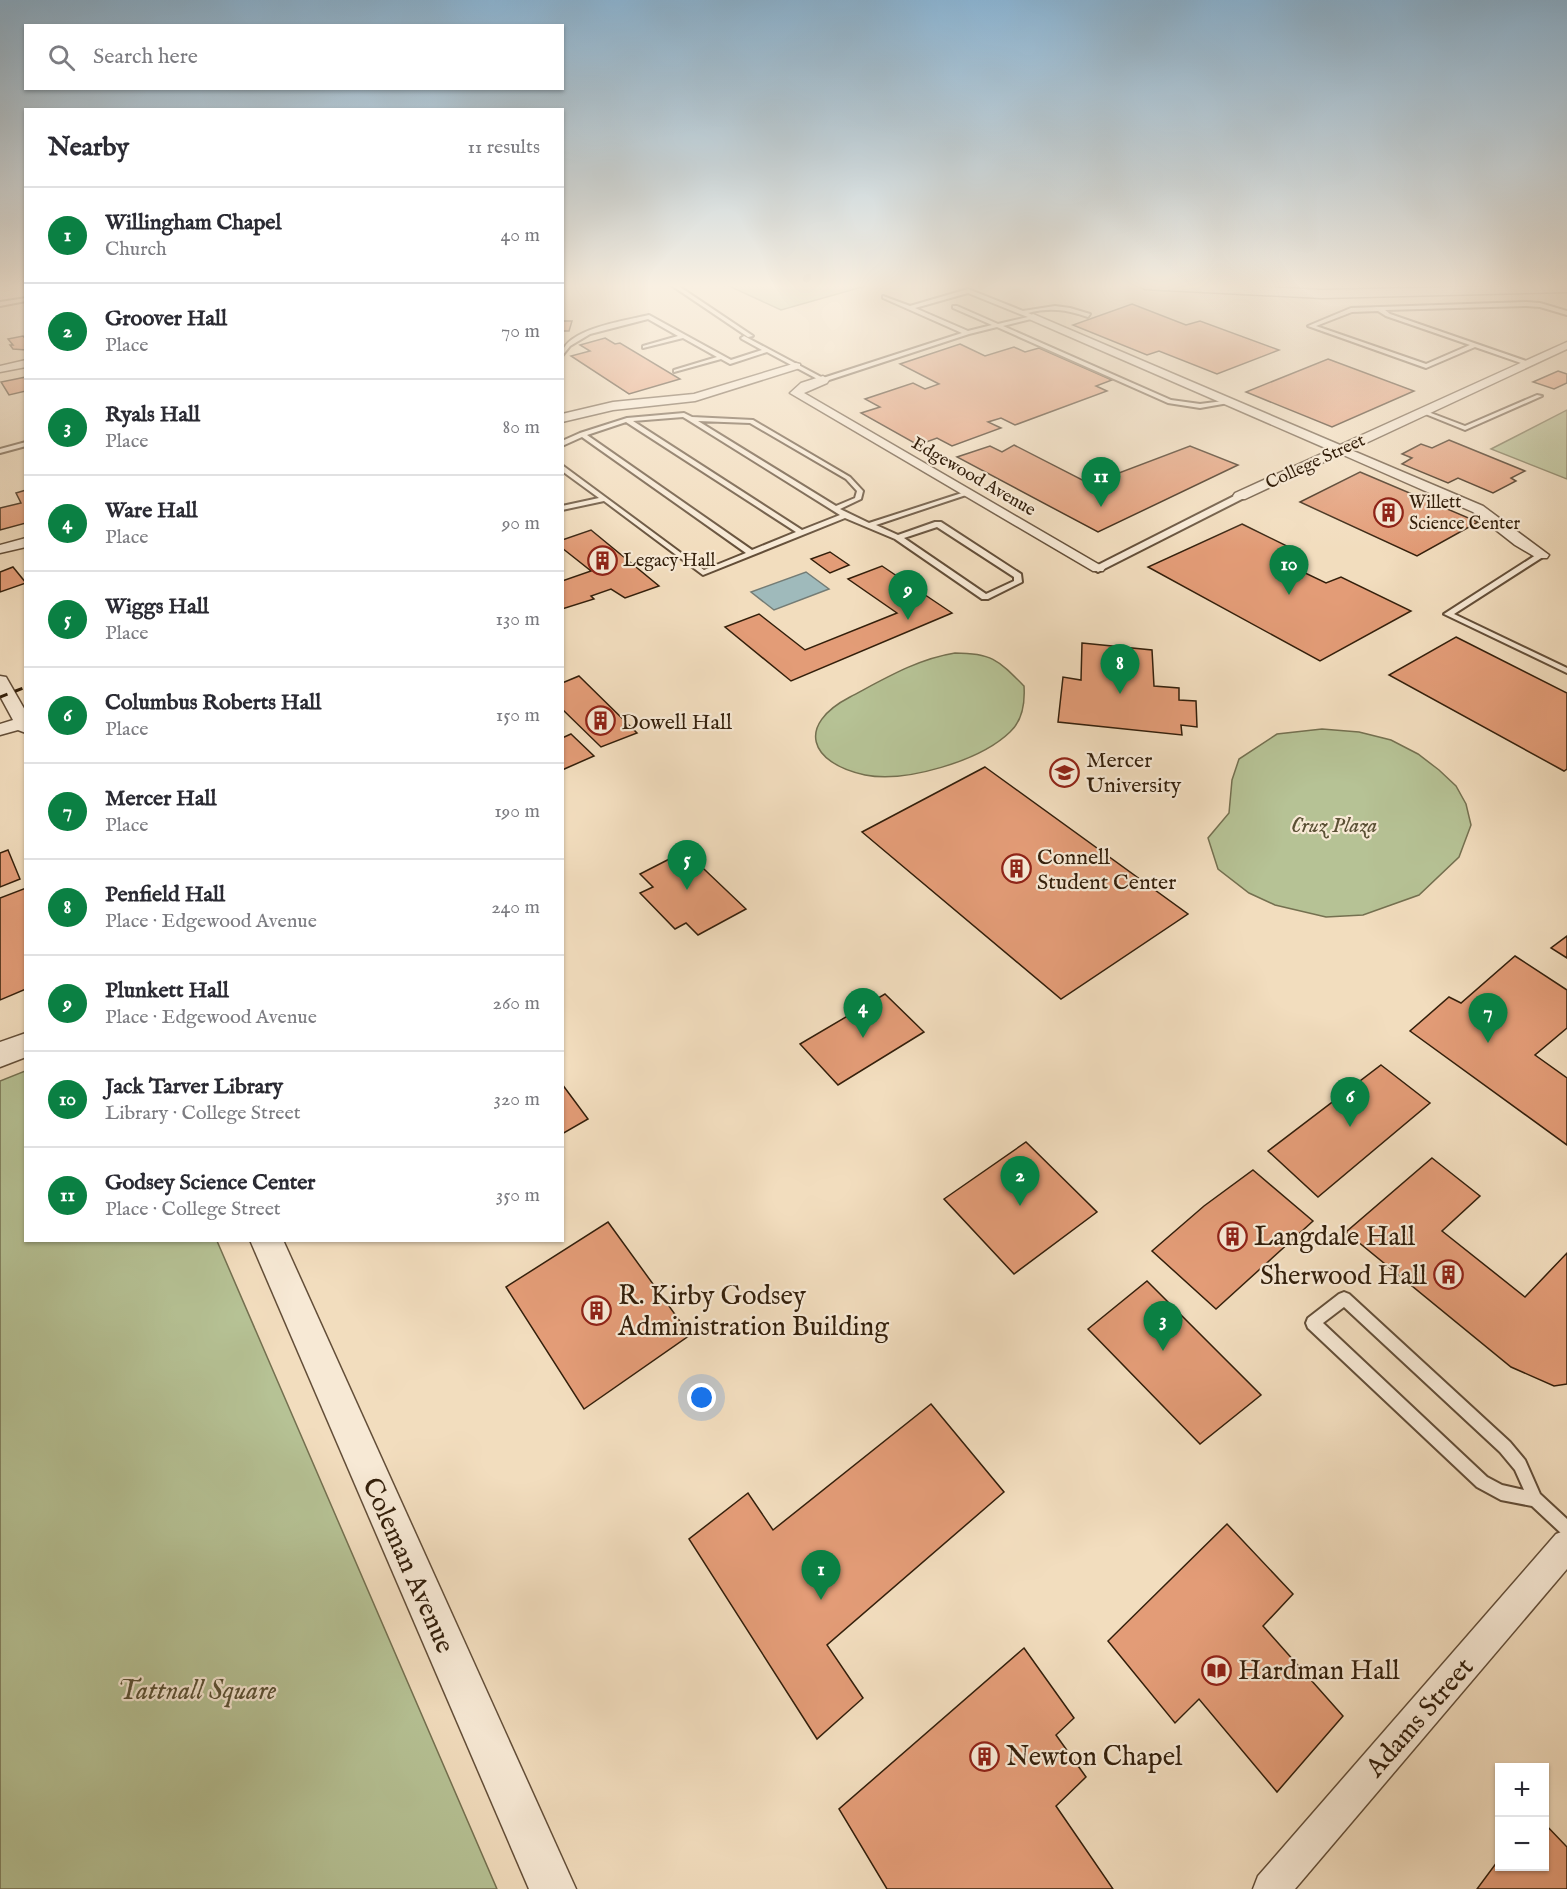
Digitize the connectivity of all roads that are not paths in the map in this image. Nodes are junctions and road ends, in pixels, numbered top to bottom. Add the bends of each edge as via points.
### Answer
1 (772, 373) edge
2 (810, 373) edge
3 (844, 373) edge
4 (1105, 373) edge
5 (1163, 373) edge
6 (1505, 373) edge
7 (823, 380) junction
8 (1539, 396) dead end
9 (683, 399) junction
10 (1230, 402) junction
11 (1421, 411) junction
12 (564, 417) edge
13 (686, 417) junction
14 (627, 420) junction
15 (582, 435) junction
16 (564, 443) edge
17 (24, 445) edge
18 (1339, 449) junction
19 (0, 451) edge
20 (564, 468) edge
21 (967, 493) junction
22 (1240, 496) joint
23 (605, 499) junction
24 (564, 508) edge
25 (835, 509) junction
26 (845, 515) junction
27 (868, 525) junction
28 (802, 533) junction
29 (898, 537) junction
30 (24, 543) edge
31 (0, 549) edge
32 (752, 553) junction
33 (1542, 555) joint
34 (1098, 568) joint
35 (1567, 671) edge
36 (0, 681) edge
37 (24, 725) edge
38 (0, 730) edge
39 (24, 1045) edge
40 (0, 1055) edge
41 (24, 1060) edge
42 (0, 1066) edge
43 (267, 1242) edge
44 (1535, 1499) junction
45 (1567, 1529) edge
46 (1567, 1545) edge
47 (553, 1889) edge
48 (1271, 1889) edge

1 - 9 street
2 - 7 lane
3 - 7 lane
4 - 10 lane via 1170,402 1200,406
5 - 10 street
6 - 11 street, College Street
7 - 21 street, Edgewood Avenue via 796,393
8 - 11 lane via 1465,428
9 - 12 street via 614,406
9 - 13 lane
10 - 18 street
11 - 18 street, College Street
13 - 14 lane
13 - 25 lane
13 - 25 lane via 751,421 848,478 860,491 858,499
14 - 15 lane
14 - 28 lane
15 - 16 lane
15 - 32 lane
17 - 19 lane
18 - 22 street, College Street
18 - 33 street via 1478,509
20 - 23 lane
21 - 27 lane
21 - 34 street, Edgewood Avenue
22 - 34 street, College Street
23 - 24 lane
23 - 32 lane via 703,573
25 - 26 lane
26 - 27 lane
26 - 28 lane
27 - 29 lane
28 - 32 lane
29 - 29 lane via 938,524 1018,576 1018,582 986,597
30 - 31 street
33 - 35 lane via 1448,614
36 - 37 street
37 - 38 street
39 - 40 street
41 - 42 street
43 - 47 street, Coleman Avenue
44 - 44 lane via 1520,1465 1505,1447 1344,1298 1313,1323 1482,1482 1511,1497
44 - 45 lane
46 - 48 street, Adams Street

